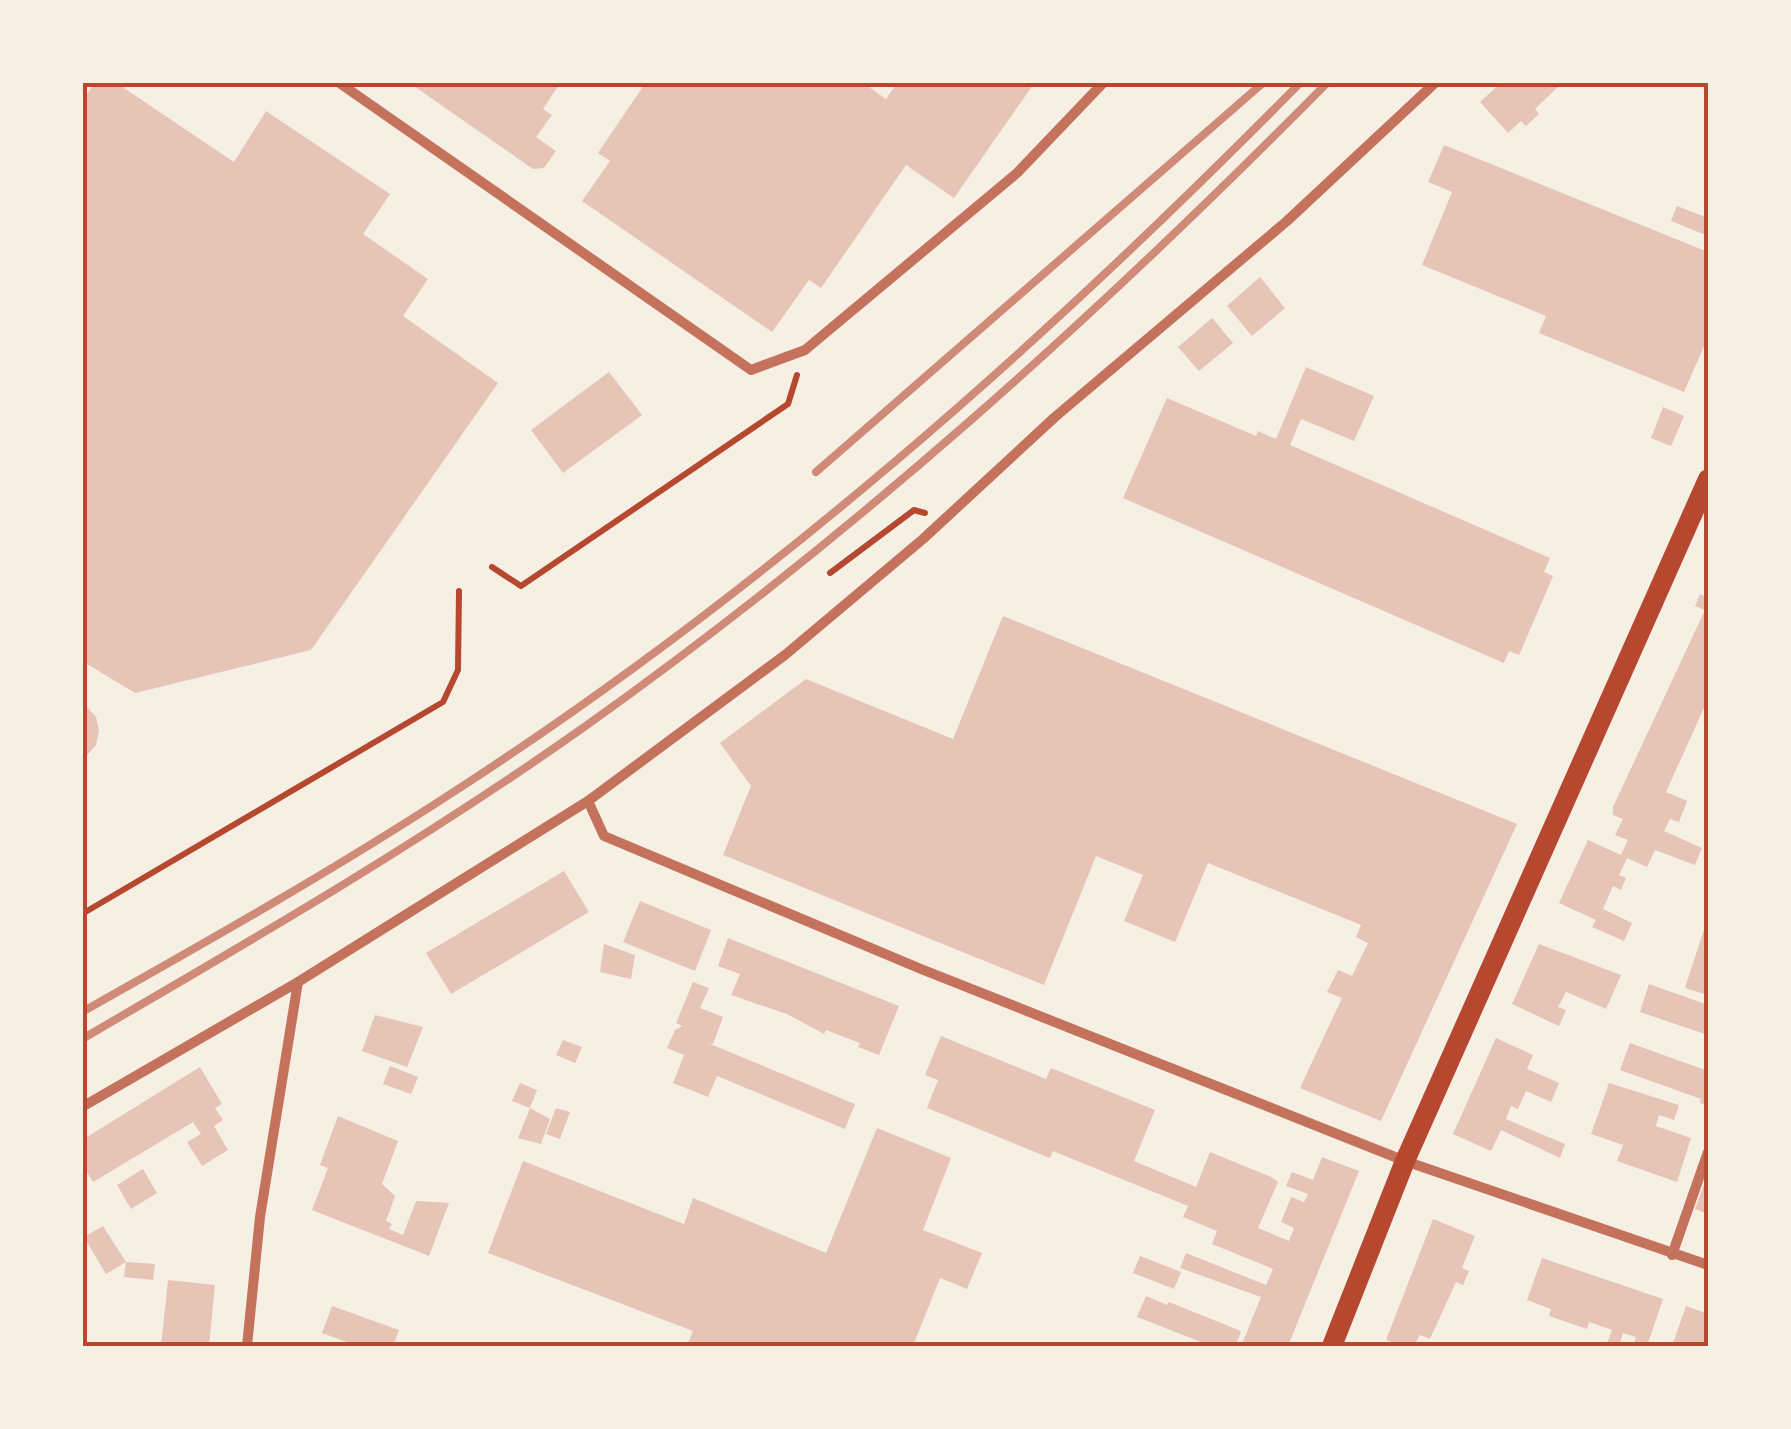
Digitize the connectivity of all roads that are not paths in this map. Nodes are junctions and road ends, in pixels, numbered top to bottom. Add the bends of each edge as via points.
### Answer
1 (338, 82) edge
2 (1104, 82) edge
3 (1436, 82) edge
4 (1708, 479) edge
5 (588, 801) junction
6 (298, 982) junction
7 (82, 1107) edge
8 (1708, 1152) edge
9 (1405, 1161) junction
10 (1672, 1255) junction
11 (1708, 1264) edge
12 (247, 1346) edge
13 (1332, 1346) edge

1 - 2 street via 751,370 805,350 1017,174
3 - 5 street via 1288,221 785,656
4 - 9 main road
5 - 6 street
5 - 9 street via 604,836
6 - 7 street
6 - 12 street via 260,1217
8 - 10 street
9 - 10 street
9 - 13 main road
10 - 11 street

